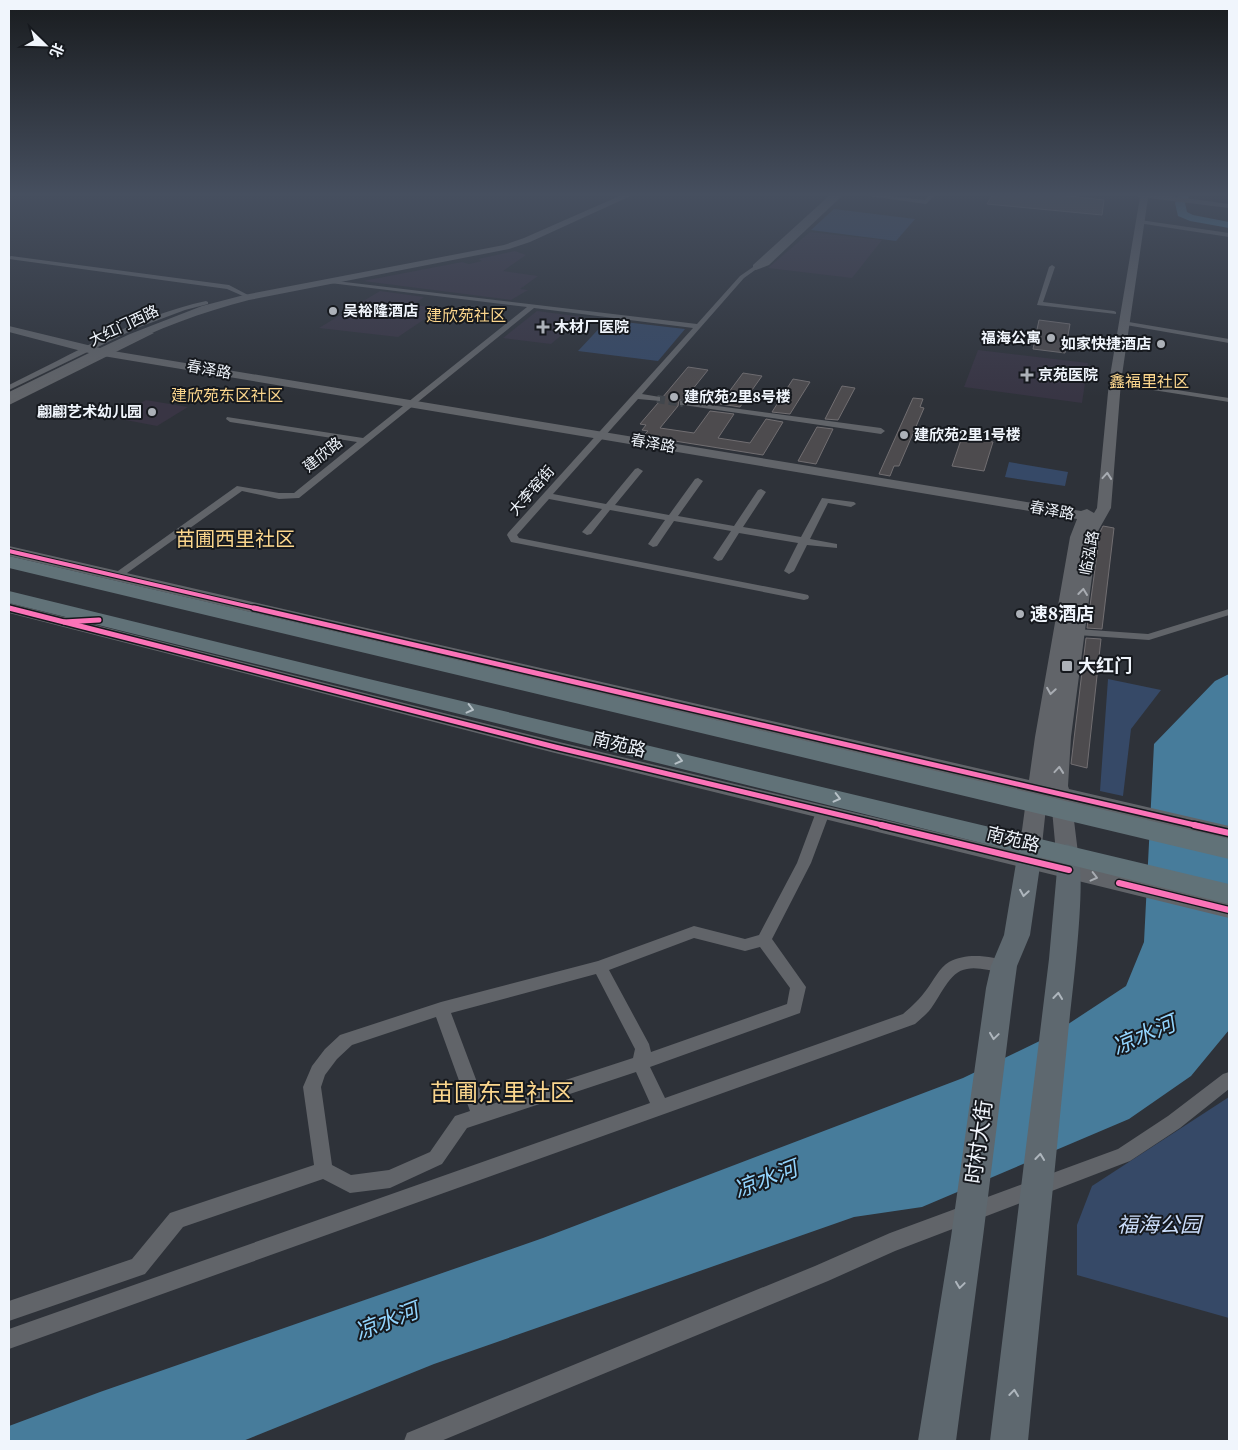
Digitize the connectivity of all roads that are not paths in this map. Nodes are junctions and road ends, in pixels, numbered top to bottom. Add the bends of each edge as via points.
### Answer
1 (39, 262) edge
2 (410, 262) edge
3 (427, 262) edge
4 (762, 262) edge
5 (767, 262) edge
6 (1125, 262) edge
7 (1134, 262) edge
8 (756, 267) junction
9 (1052, 267) dead end
10 (330, 281) junction
11 (245, 294) junction
12 (206, 306) junction
13 (531, 307) junction
14 (1114, 313) junction
15 (1126, 322) junction
16 (698, 326) junction
17 (9, 331) edge
18 (1229, 341) edge
19 (96, 353) junction
20 (1115, 382) junction
21 (9, 390) edge
22 (637, 396) junction
23 (9, 397) edge
24 (658, 399) tunnel mouth
25 (1229, 400) edge
26 (9, 403) edge
27 (684, 403) tunnel mouth
28 (409, 405) junction
29 (230, 419) dead end
30 (881, 431) dead end
31 (598, 437) junction
32 (364, 441) junction
33 (638, 471) dead end
34 (698, 481) dead end
35 (761, 492) dead end
36 (546, 496) junction
37 (850, 504) dead end
38 (608, 507) junction
39 (1090, 512) junction
40 (672, 518) junction
41 (737, 529) junction
42 (587, 532) dead end
43 (804, 541) junction
44 (653, 544) dead end
45 (833, 546) dead end
46 (9, 551) edge
47 (718, 558) dead end
48 (9, 562) edge
49 (789, 571) dead end
50 (116, 576) junction
51 (9, 597) edge
52 (804, 597) dead end
53 (9, 608) edge
54 (1229, 612) edge
55 (99, 620) junction
56 (64, 622) junction
57 (1077, 632) junction
58 (398, 654) junction
59 (463, 668) junction
60 (369, 686) junction
61 (437, 701) junction
62 (1037, 796) junction
63 (1061, 802) junction
64 (823, 812) junction
65 (1122, 816) junction
66 (1229, 833) edge
67 (1229, 849) edge
68 (1030, 852) junction
69 (1068, 862) junction
70 (1119, 875) junction
71 (1229, 894) edge
72 (1229, 910) edge
73 (764, 940) junction
74 (600, 967) junction
75 (1002, 977) junction
76 (441, 1009) junction
77 (640, 1063) junction
78 (1229, 1079) edge
79 (660, 1106) junction
80 (480, 1115) junction
81 (324, 1170) junction
82 (9, 1311) edge
83 (9, 1339) edge
84 (415, 1441) edge
85 (937, 1441) edge
86 (1009, 1441) edge

1 - 11 street via 229,287
2 - 11 main road, 大红门西路
3 - 10 main road, 大红门西路
4 - 8 main road, 大李窑街
5 - 8 main road, 大李窑街
6 - 14 main road, 临泓路
7 - 15 main road, 临泓路
8 - 16 street, 大李窑街 via 742,277
9 - 14 street via 1039,304
10 - 12 main road, 大红门西路
10 - 13 street
11 - 12 main road, 大红门西路
12 - 19 main road, 大红门西路
12 - 19 main road, 大红门西路 via 143,324
13 - 16 street
13 - 28 street, 建欣路
14 - 39 main road, 临泓路 via 1110,381
15 - 18 street
15 - 20 main road, 临泓路
16 - 22 street, 大李窑街
17 - 19 main road, 春泽路
19 - 21 main road, 大红门西路
19 - 23 main road, 大红门西路
19 - 26 street
19 - 28 main road, 春泽路
20 - 25 street
39 -> 20 main road, 临泓路 via 1104,508
22 - 24 street
22 - 31 street, 大李窑街
27 - 30 street
28 - 31 main road, 春泽路
28 - 32 street, 建欣路
29 - 32 street
31 - 36 street, 大李窑街
31 - 39 main road, 春泽路
32 - 50 street, 建欣路 via 296,496 240,488
33 - 38 street
34 - 40 street
35 - 41 street
36 - 38 street
36 - 52 street, 大李窑街 via 512,535 515,540
37 - 43 street via 826,500
38 - 40 street
38 - 42 street
57 -> 39 main road, 临泓路 via 1091,531
39 -> 62 main road, 临泓路 via 1077,537
40 - 41 street
40 - 44 street
41 - 43 street
41 - 47 street
43 - 45 street
43 - 49 street
46 - 50 main road
48 - 58 highway
50 - 62 main road
51 - 55 highway, 南苑路
53 - 56 main road
54 - 57 street via 1149,637
55 - 56 main road
55 - 60 highway, 南苑路
56 - 64 main road
63 -> 57 main road, 临泓路 via 1058,786 1062,737
58 - 59 highway
58 - 60 highway
59 - 61 highway
59 - 62 highway
60 - 61 highway, 南苑路
61 -> 68 highway, 南苑路
62 - 63 highway
62 - 68 main road, 临泓路
63 - 65 highway
63 - 69 main road, 临泓路
64 - 68 main road
64 - 73 street via 804,863
65 - 66 main road
65 - 67 highway
68 - 69 highway, 南苑路
68 -> 75 main road, 时村大街 via 1017,935
69 -> 70 highway, 南苑路
86 -> 69 main road via 1062,959
70 - 71 highway, 南苑路
70 - 72 main road
73 - 74 street via 745,944 694,932
73 - 77 street via 798,987 794,1008
74 - 76 street
74 - 77 street via 643,1049
75 - 79 street via 985,961 956,964 927,1002 909,1019
75 -> 85 main road, 时村大街
76 - 80 street
76 - 81 street via 346,1040 318,1071 312,1087
77 - 79 street
77 - 80 street
78 - 84 street via 1174,1122 1124,1155 890,1243
79 - 83 street
80 - 81 street via 461,1122 436,1158 390,1179 350,1184
81 - 82 street via 177,1220 138,1267

